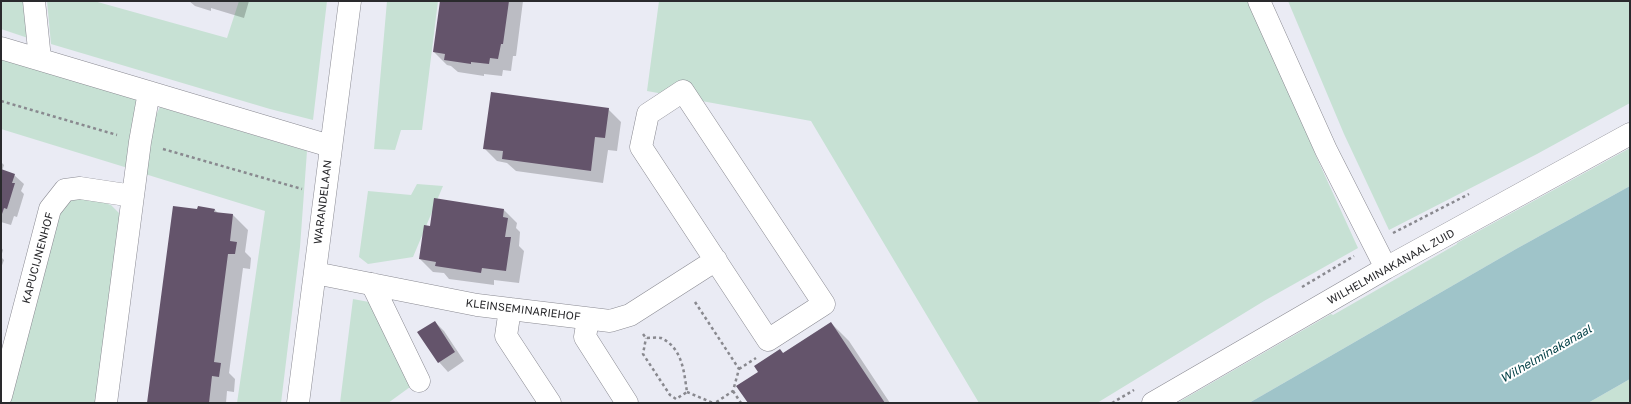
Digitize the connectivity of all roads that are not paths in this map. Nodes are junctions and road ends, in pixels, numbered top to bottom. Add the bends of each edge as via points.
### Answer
1 (34, 1) edge
2 (350, 1) edge
3 (1259, 1) edge
4 (1, 48) edge
5 (40, 59) junction
6 (149, 92) junction
7 (1630, 134) edge
8 (330, 146) junction
9 (133, 196) junction
10 (716, 260) junction
11 (1386, 268) junction
12 (315, 273) junction
13 (372, 284) junction
14 (510, 309) junction
15 (588, 319) junction
16 (418, 381) dead end
17 (1, 396) edge
18 (106, 403) edge
19 (298, 403) edge
20 (550, 403) edge
21 (627, 403) edge
22 (1153, 403) edge

1 - 5 street
2 - 8 street, WARANDELAAN
3 - 11 street via 1326,150
4 - 5 street
5 - 6 street
6 - 8 street
6 - 9 street
7 - 11 street, WILHELMINAKANAAL ZUID
8 - 12 street, WARANDELAAN
9 - 17 street, KAPUCIJNENHOF via 80,188 65,190 50,209
9 - 18 street
10 - 10 street via 768,340 824,304 683,91 648,114 641,148
10 - 15 street, KLEINSEMINARIEHOF via 630,315 610,321
11 - 22 street, WILHELMINAKANAAL ZUID
12 - 13 street, KLEINSEMINARIEHOF
12 - 19 street, WARANDELAAN
13 - 14 street, KLEINSEMINARIEHOF
13 - 16 street
14 - 15 street, KLEINSEMINARIEHOF
14 - 20 street via 506,336
15 - 21 street via 585,337

